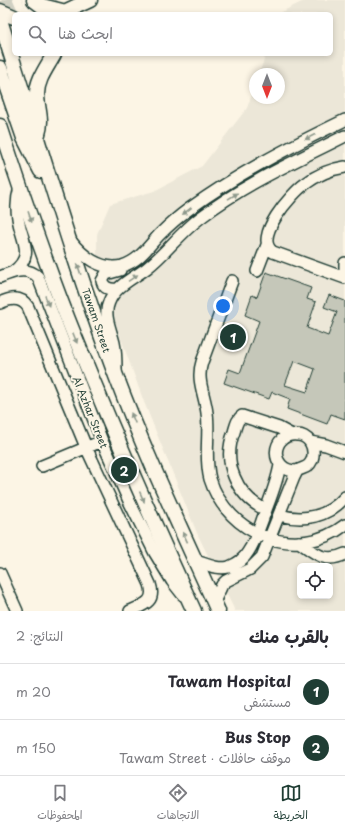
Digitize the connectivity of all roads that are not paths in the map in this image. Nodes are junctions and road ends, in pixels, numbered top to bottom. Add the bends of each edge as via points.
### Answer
1 (34, 0) edge
2 (90, 0) edge
3 (93, 0) edge
4 (0, 11) edge
5 (65, 12) edge
6 (71, 12) edge
7 (71, 12) edge
8 (12, 16) edge
9 (0, 20) edge
10 (7, 40) edge
11 (53, 56) edge
12 (0, 68) edge
13 (345, 120) edge
14 (0, 126) edge
15 (345, 136) edge
16 (37, 138) junction
17 (345, 166) edge
18 (20, 187) junction
19 (53, 188) junction
20 (70, 240) junction
21 (267, 245) junction
22 (138, 257) junction
23 (345, 263) edge
24 (345, 269) edge
25 (257, 271) dead end
26 (13, 272) junction
27 (0, 278) edge
28 (345, 278) edge
29 (232, 281) dead end
30 (118, 289) junction
31 (0, 303) edge
32 (116, 375) junction
33 (292, 435) junction
34 (102, 440) junction
35 (310, 442) junction
36 (86, 447) junction
37 (345, 452) edge
38 (280, 465) junction
39 (42, 466) dead end
40 (297, 471) junction
41 (345, 497) edge
42 (266, 510) junction
43 (279, 515) junction
44 (345, 525) edge
45 (257, 534) junction
46 (270, 539) junction
47 (299, 542) junction
48 (345, 554) edge
49 (196, 561) junction
50 (0, 573) edge
51 (216, 607) edge
52 (193, 609) edge
53 (17, 611) edge
54 (130, 611) edge

1 - 5 main road via 42,6
2 - 6 main road
3 - 7 main road
4 - 8 main road
9 - 10 main road, Tawam Street
10 - 16 main road, Tawam Street
11 - 16 main road via 37,87 40,118
12 - 19 main road via 24,138
13 -> 22 street via 269,158 209,195 170,225
14 - 18 main road
30 -> 15 street via 151,265 189,227 211,210 271,174
16 - 19 main road, Tawam Street
17 - 21 street via 316,177 294,192 275,218 267,236
18 - 26 street, Al Azhar Street via 17,211 26,253 20,266
18 -> 52 main road via 74,336
19 - 20 main road, Tawam Street
20 - 22 street via 86,256 100,264 120,266
32 -> 20 main road, Tawam Street
21 - 25 street
21 - 28 street via 273,252
22 - 30 street via 130,266 104,276 104,286
23 - 24 street
26 - 27 street, Al Azhar Street
26 -> 34 street, Al Azhar Street via 27,271 38,277
29 - 45 street via 200,368 207,412 207,458 210,478 224,506 238,522
30 - 32 street via 110,299 107,309 116,354
31 - 36 street via 18,299 26,304
49 -> 32 main road, Tawam Street via 153,468
33 - 35 street via 300,435
33 - 38 street via 283,439 277,447 276,456
33 - 42 street via 242,416 238,419 232,437 230,456 233,475 249,499
34 - 36 street
34 - 52 street, Al Azhar Street via 155,553
35 - 37 street
35 - 40 street via 312,460 308,466
36 - 39 street
36 - 54 street via 152,589 152,597 146,604
38 - 40 street via 285,469
38 - 42 street
40 - 43 street
41 - 43 street via 332,509 312,518
42 - 45 street
43 - 46 street
44 - 47 street via 332,533
45 - 46 street
45 - 49 street via 246,556 237,563 217,567
46 - 47 street
46 - 51 street via 259,562 222,585
47 - 48 street via 324,557
49 - 51 main road, Tawam Street
50 - 53 street

